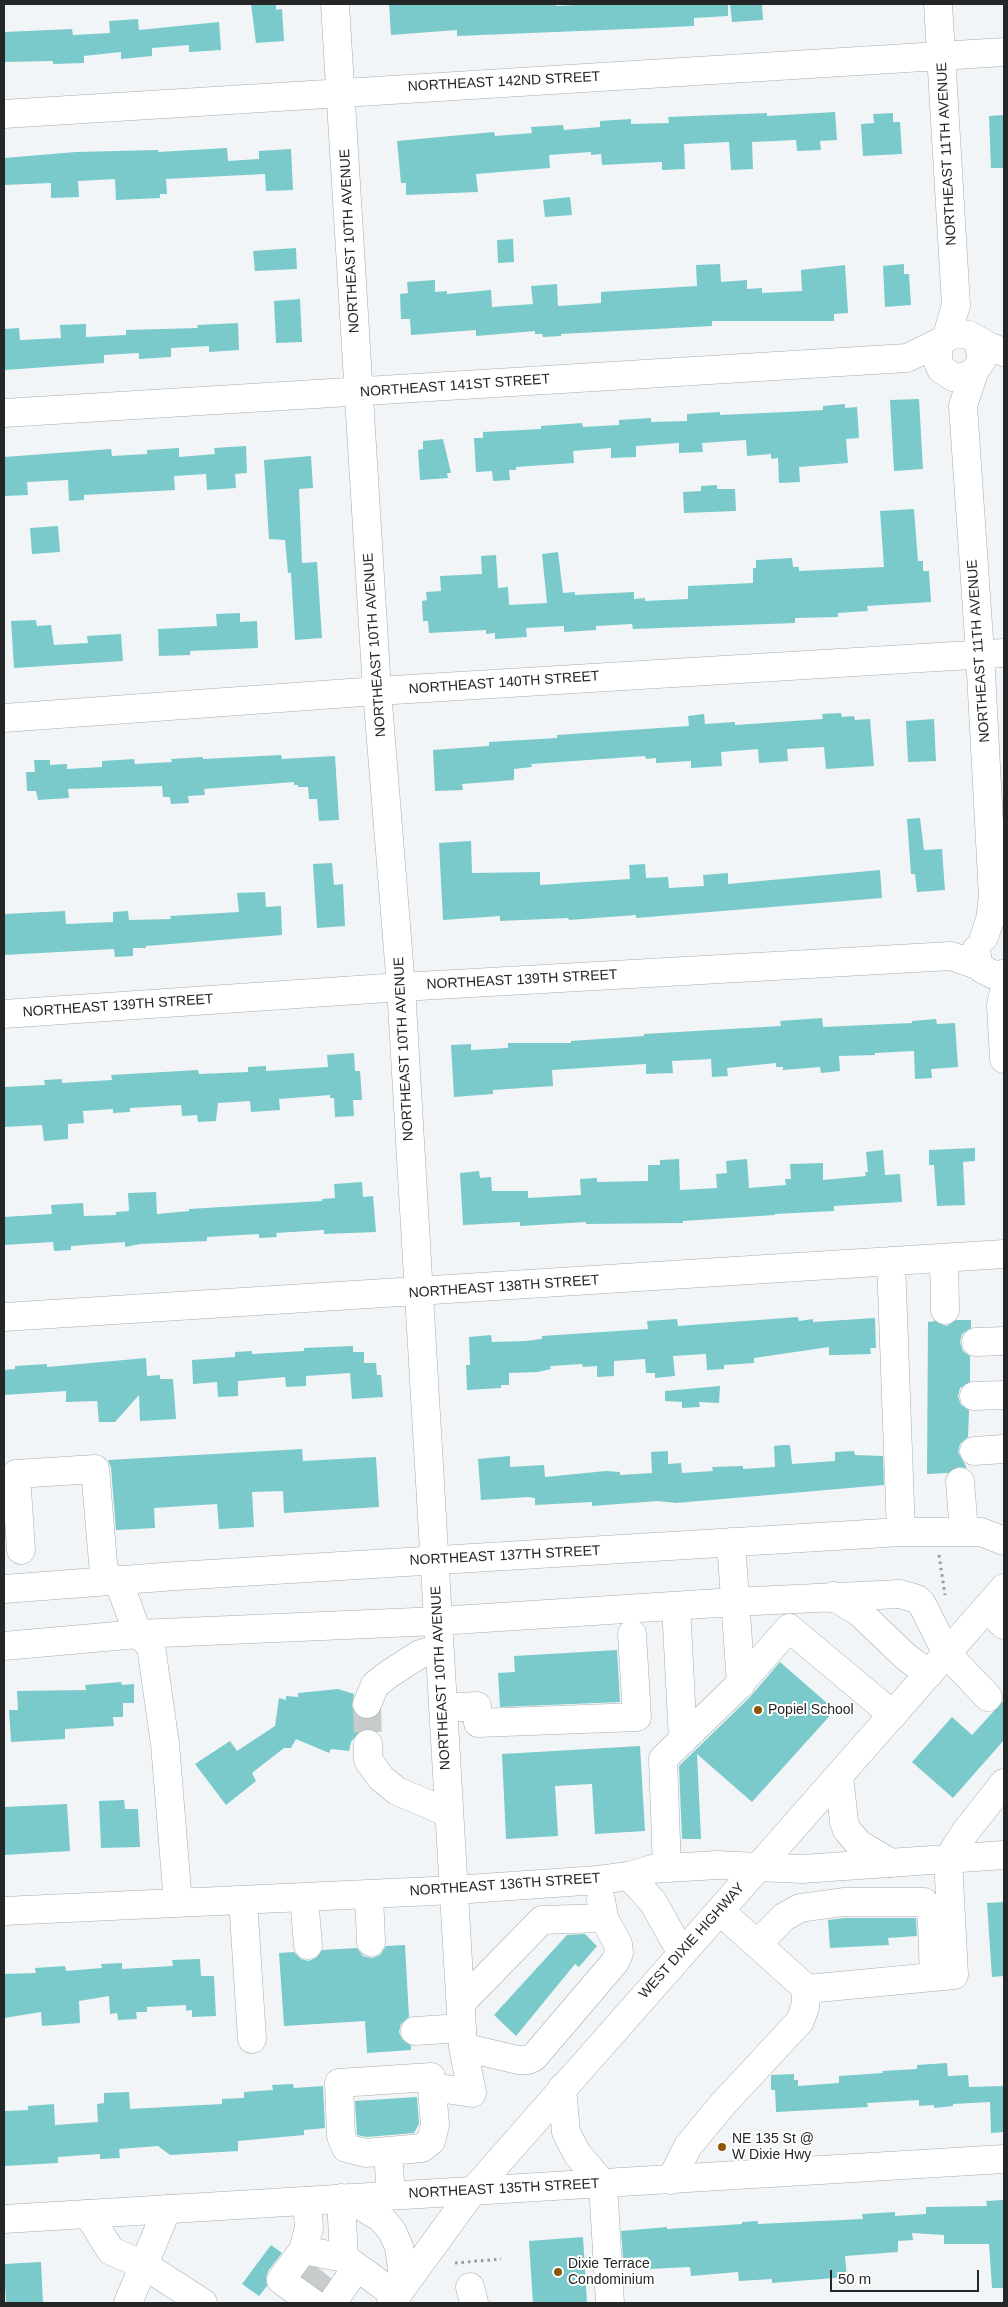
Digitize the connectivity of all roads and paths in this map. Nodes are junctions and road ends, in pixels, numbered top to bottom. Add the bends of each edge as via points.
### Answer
1 (335, 4) edge
2 (938, 4) edge
3 (1004, 52) edge
4 (941, 56) junction
5 (341, 92) junction
6 (4, 114) edge
7 (958, 338) junction
8 (1004, 353) edge
9 (907, 358) junction
10 (976, 369) junction
11 (944, 371) junction
12 (359, 392) junction
13 (963, 406) junction
14 (4, 413) edge
15 (992, 653) edge
16 (378, 691) junction
17 (4, 718) edge
18 (992, 950) edge
19 (401, 987) junction
20 (1002, 998) edge
21 (4, 1014) edge
22 (1004, 1059) edge
23 (1004, 1254) edge
24 (944, 1258) junction
25 (891, 1261) junction
26 (417, 1292) junction
27 (945, 1310) dead end
28 (4, 1317) edge
29 (1004, 1341) edge
30 (976, 1342) dead end
31 (1004, 1395) edge
32 (974, 1396) dead end
33 (1004, 1449) edge
34 (974, 1451) dead end
35 (960, 1482) dead end
36 (964, 1531) junction
37 (901, 1532) junction
38 (1004, 1541) edge
39 (731, 1542) junction
40 (21, 1550) dead end
41 (938, 1552) dead end
42 (434, 1560) junction
43 (118, 1580) junction
44 (4, 1589) edge
45 (833, 1596) junction
46 (734, 1602) junction
47 (946, 1604) dead end
48 (676, 1606) junction
49 (999, 1607) edge
50 (438, 1621) junction
51 (789, 1628) junction
52 (138, 1634) junction
53 (632, 1634) dead end
54 (4, 1646) edge
55 (439, 1649) junction
56 (938, 1664) junction
57 (741, 1684) junction
58 (988, 1697) dead end
59 (367, 1704) tunnel mouth
60 (443, 1708) junction
61 (893, 1715) junction
62 (683, 1740) junction
63 (368, 1744) tunnel mouth
64 (839, 1775) junction
65 (1004, 1783) edge
66 (449, 1813) junction
67 (1004, 1855) edge
68 (948, 1858) junction
69 (891, 1863) junction
70 (759, 1866) junction
71 (667, 1868) junction
72 (630, 1876) junction
73 (598, 1880) junction
74 (454, 1890) junction
75 (370, 1894) junction
76 (304, 1898) junction
77 (243, 1900) junction
78 (178, 1903) junction
79 (4, 1911) edge
80 (720, 1911) junction
81 (604, 1918) junction
82 (371, 1942) dead end
83 (757, 1944) junction
84 (308, 1945) dead end
85 (682, 1954) junction
86 (934, 1977) junction
87 (807, 1988) junction
88 (462, 2026) junction
89 (415, 2031) dead end
90 (252, 2039) dead end
91 (432, 2082) junction
92 (562, 2088) junction
93 (388, 2153) junction
94 (1004, 2159) edge
95 (671, 2180) junction
96 (603, 2184) junction
97 (472, 2192) junction
98 (390, 2195) junction
99 (345, 2198) junction
100 (307, 2200) junction
101 (167, 2209) junction
102 (88, 2214) junction
103 (4, 2220) edge
104 (303, 2250) junction
105 (501, 2259) dead end
106 (455, 2263) dead end
107 (144, 2265) junction
108 (326, 2277) edge
109 (398, 2295) edge
110 (128, 2303) edge
111 (204, 2303) edge
112 (332, 2303) edge
113 (610, 2303) edge

1 - 5 street, NORTHEAST 10TH AVENUE
2 - 4 street, NORTHEAST 11TH AVENUE
3 - 4 street, NORTHEAST 142ND STREET
4 - 5 street, NORTHEAST 142ND STREET
4 - 7 street, NORTHEAST 11TH AVENUE
5 - 6 street, NORTHEAST 142ND STREET
5 - 12 street, NORTHEAST 10TH AVENUE
7 - 8 street
7 - 9 street, NORTHEAST 141ST STREET
7 - 10 street via 982,352
7 - 11 street via 937,355
8 - 10 street
9 - 11 street, NORTHEAST 141ST STREET
9 - 12 street, NORTHEAST 141ST STREET
10 - 11 street via 961,378
10 - 13 street, NORTHEAST 11TH AVENUE
11 - 13 street, NORTHEAST 11TH AVENUE
12 - 14 street, NORTHEAST 141ST STREET
12 - 16 street, NORTHEAST 10TH AVENUE
13 - 15 street, NORTHEAST 11TH AVENUE
15 - 16 street, NORTHEAST 140TH STREET
15 - 18 street, NORTHEAST 11TH AVENUE via 993,897 999,920
16 - 17 street, NORTHEAST 140TH STREET
16 - 19 street, NORTHEAST 10TH AVENUE
18 - 19 street, NORTHEAST 139TH STREET via 951,956
18 - 20 street, NORTHEAST 11TH AVENUE
19 - 21 street, NORTHEAST 139TH STREET
19 - 26 street, NORTHEAST 10TH AVENUE
20 - 22 street, NORTHEAST 11TH AVENUE
23 - 24 street, NORTHEAST 138TH STREET
24 - 25 street, NORTHEAST 138TH STREET
24 - 27 street
25 - 26 street, NORTHEAST 138TH STREET
25 - 37 street
26 - 28 street, NORTHEAST 138TH STREET
26 - 42 street, NORTHEAST 10TH AVENUE
29 - 30 street
31 - 32 street
33 - 34 street
35 - 36 street
36 - 37 street, NORTHEAST 137TH STREET
36 - 38 street, NORTHEAST 137TH STREET via 981,1532
37 - 39 street, NORTHEAST 137TH STREET
39 - 42 street, NORTHEAST 137TH STREET
39 - 46 street
40 - 43 street via 16,1474 95,1469 104,1574
41 - 47 path
42 - 43 street, NORTHEAST 137TH STREET
42 - 50 street, NORTHEAST 10TH AVENUE
43 - 44 street, NORTHEAST 137TH STREET
43 - 52 street
45 - 46 street
45 - 51 street
45 - 56 street via 860,1612 906,1657
45 - 56 street via 900,1594 917,1599 928,1612
46 - 48 street
46 - 57 street
48 - 50 street
48 - 62 street
49 - 56 street, WEST DIXIE HIGHWAY
50 - 52 street
50 - 55 street, NORTHEAST 10TH AVENUE
51 - 57 street
51 - 61 street
52 - 54 street
52 - 78 street via 150,1646 164,1734
53 - 60 street via 637,1717 478,1723 477,1706
55 - 59 street via 420,1654 389,1674 375,1685
55 - 60 street, NORTHEAST 10TH AVENUE
56 - 58 street
56 - 61 street, WEST DIXIE HIGHWAY
57 - 62 street
60 - 66 street, NORTHEAST 10TH AVENUE
61 - 64 street, WEST DIXIE HIGHWAY
62 - 71 street via 663,1759
63 - 66 street via 368,1760 381,1778 397,1791
64 - 69 street via 847,1830 859,1844
64 - 70 street, WEST DIXIE HIGHWAY
65 - 68 street
66 - 74 street, NORTHEAST 10TH AVENUE
67 - 68 street, NORTHEAST 136TH STREET
68 - 69 street, NORTHEAST 136TH STREET
68 - 86 street via 954,1975
69 - 70 street, NORTHEAST 136TH STREET via 802,1869
70 - 71 street, NORTHEAST 136TH STREET
70 - 80 street, WEST DIXIE HIGHWAY
71 - 72 street, NORTHEAST 136TH STREET
72 - 73 street, NORTHEAST 136TH STREET
72 - 85 street via 653,1902
73 - 74 street, NORTHEAST 136TH STREET
73 - 81 street
74 - 75 street, NORTHEAST 136TH STREET
74 - 88 street, NORTHEAST 10TH AVENUE
75 - 76 street, NORTHEAST 136TH STREET
75 - 82 street
76 - 77 street, NORTHEAST 136TH STREET
76 - 84 street
77 - 78 street, NORTHEAST 136TH STREET
77 - 90 street
78 - 79 street, NORTHEAST 136TH STREET
80 - 83 street
80 - 85 street, WEST DIXIE HIGHWAY
81 - 88 street via 542,1920
81 - 88 street via 618,1944 615,1962 534,2057 518,2060
83 - 86 street via 784,1917 800,1908 843,1902 924,1902 931,1911
83 - 87 street
85 - 92 street, WEST DIXIE HIGHWAY
86 - 87 street
87 - 95 street via 800,2021 688,2146
88 - 89 street
88 - 91 street, NORTHEAST 10TH AVENUE via 472,2093
91 - 93 street via 435,2125 431,2140 422,2148
91 - 93 street via 339,2083 341,2136 346,2148 366,2153
92 - 96 street via 566,2132 578,2155
92 - 97 street, WEST DIXIE HIGHWAY
93 - 98 street
94 - 95 street, NORTHEAST 135TH STREET
95 - 96 street, NORTHEAST 135TH STREET
96 - 97 street, NORTHEAST 135TH STREET
96 - 113 street
97 - 98 street, NORTHEAST 135TH STREET
97 - 109 street, WEST DIXIE HIGHWAY
98 - 99 street, NORTHEAST 135TH STREET
99 - 100 street, NORTHEAST 135TH STREET
99 - 108 street
99 - 109 street via 381,2218 392,2231 399,2248
100 - 101 street, NORTHEAST 135TH STREET
100 - 104 street via 309,2228
101 - 102 street, NORTHEAST 135TH STREET
101 - 107 street
102 - 103 street, NORTHEAST 135TH STREET
102 - 107 street via 111,2251
104 - 108 street
104 - 108 street via 281,2280
105 - 106 path
107 - 110 street
107 - 111 street
108 - 109 street
108 - 112 street

